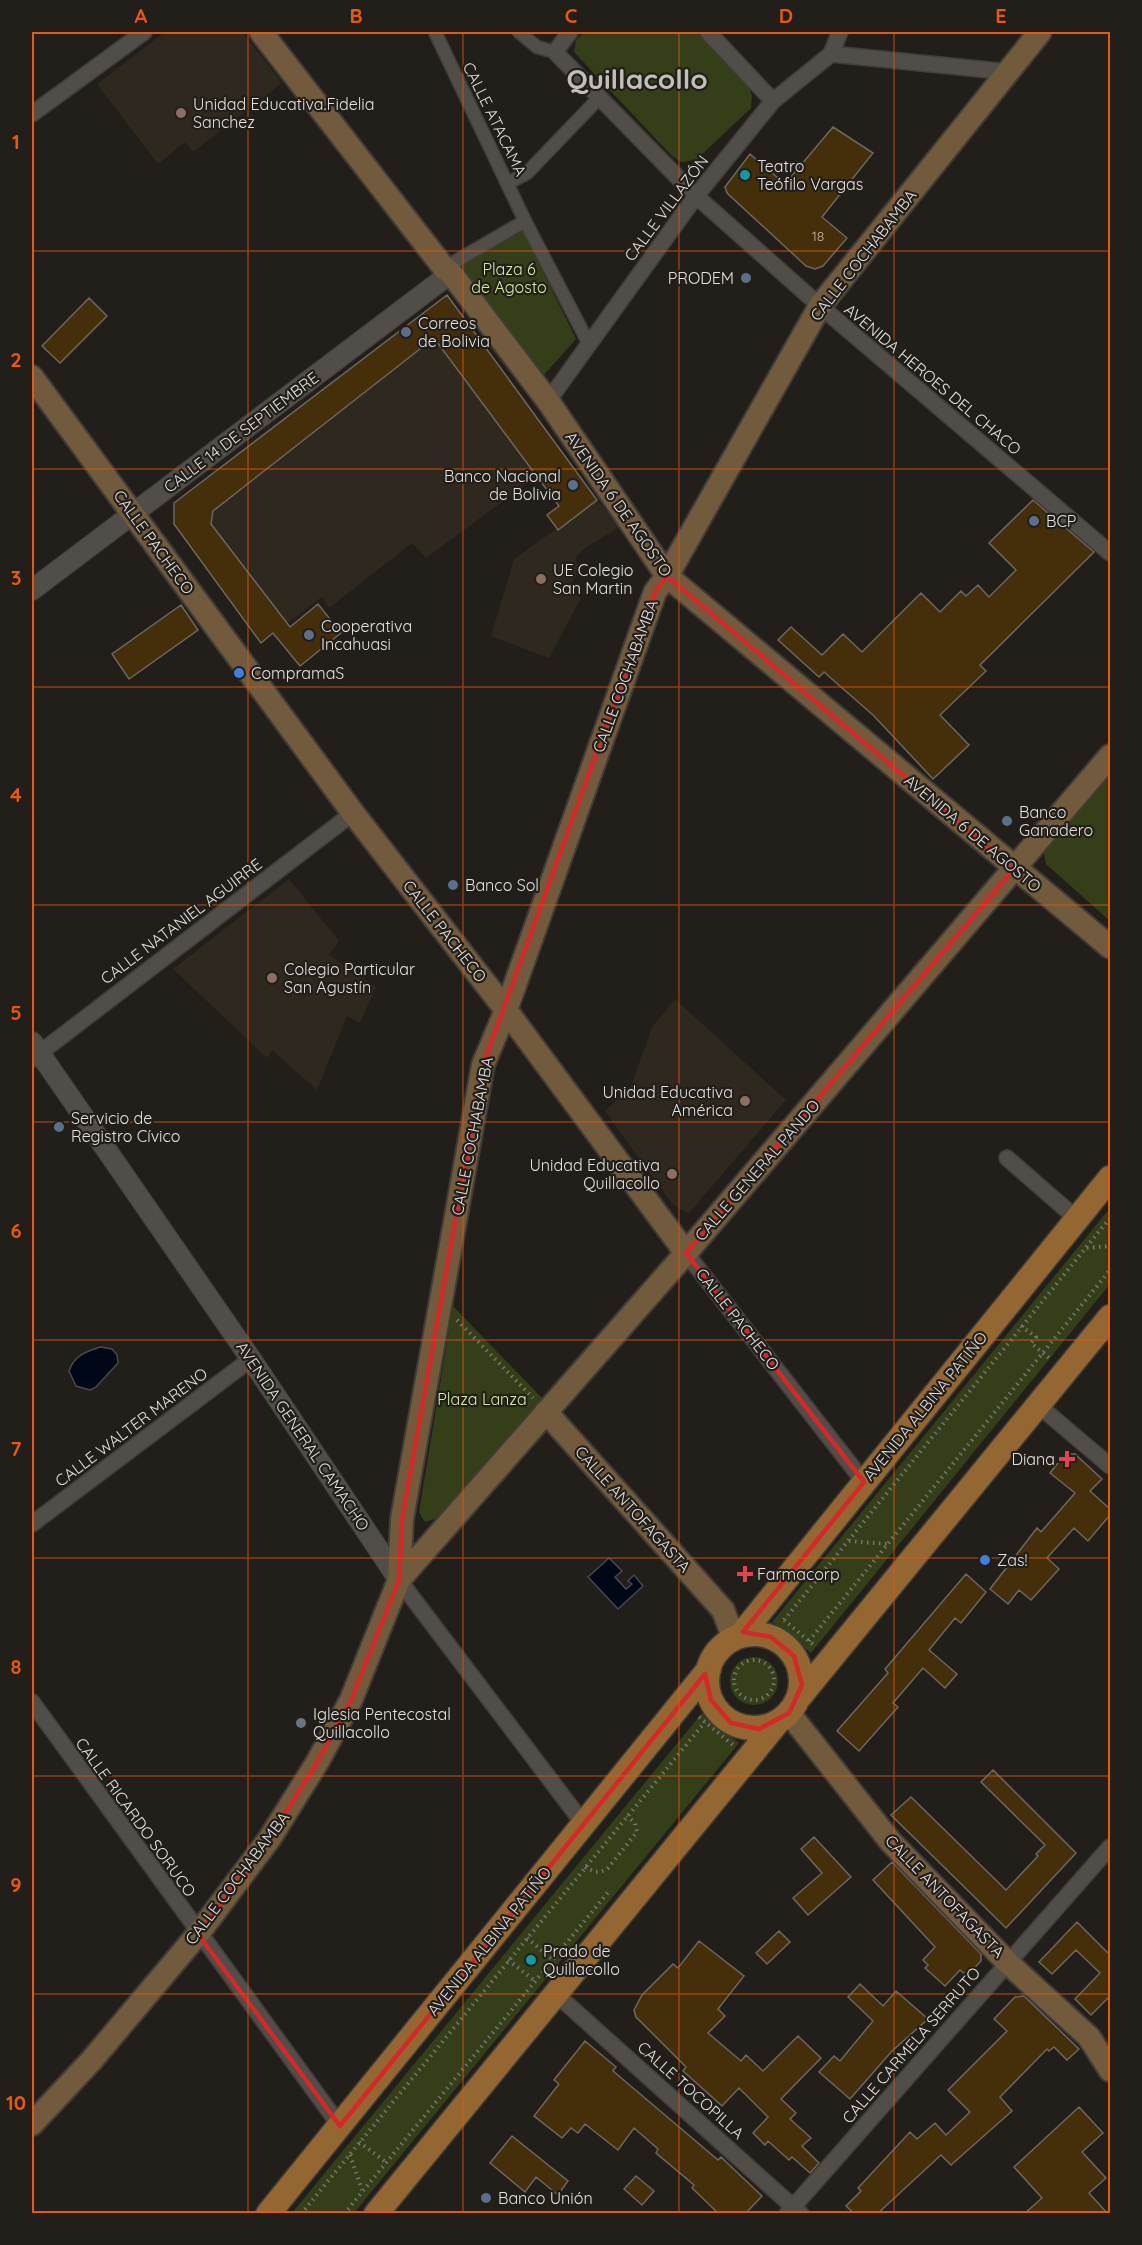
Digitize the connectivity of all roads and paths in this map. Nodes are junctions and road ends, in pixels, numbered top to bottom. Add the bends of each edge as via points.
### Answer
1 (144, 32) edge
2 (261, 32) edge
3 (435, 32) edge
4 (519, 32) edge
5 (570, 32) edge
6 (708, 32) edge
7 (840, 32) edge
8 (1040, 32) edge
9 (555, 52) junction
10 (831, 54) junction
11 (1009, 72) junction
12 (599, 98) junction
13 (773, 101) junction
14 (32, 114) edge
15 (508, 183) junction
16 (696, 196) junction
17 (525, 221) junction
18 (447, 270) junction
19 (820, 306) junction
20 (588, 342) junction
21 (32, 377) edge
22 (548, 401) junction
23 (132, 514) junction
24 (1110, 554) edge
25 (667, 576) junction
26 (32, 590) edge
27 (1110, 756) edge
28 (353, 813) junction
29 (1014, 869) junction
30 (1110, 947) edge
31 (506, 1010) junction
32 (34, 1051) edge
33 (1007, 1158) dead end
34 (1110, 1178) edge
35 (1110, 1218) edge
36 (1077, 1219) junction
37 (1110, 1246) edge
38 (1086, 1249) junction
39 (686, 1252) junction
40 (1110, 1270) edge
41 (441, 1303) junction
42 (1110, 1317) edge
43 (1018, 1323) dead end
44 (1023, 1327) junction
45 (1043, 1353) junction
46 (1050, 1358) dead end
47 (251, 1359) junction
48 (1038, 1405) junction
49 (546, 1412) junction
50 (1110, 1466) edge
51 (864, 1482) junction
52 (32, 1524) edge
53 (849, 1541) junction
54 (888, 1544) junction
55 (399, 1580) junction
56 (778, 1615) dead end
57 (784, 1620) junction
58 (737, 1637) junction
59 (809, 1641) junction
60 (816, 1647) dead end
61 (743, 1664) joint
62 (709, 1669) junction
63 (32, 1702) edge
64 (788, 1712) junction
65 (699, 1717) dead end
66 (705, 1722) junction
67 (731, 1743) junction
68 (736, 1748) dead end
69 (723, 1752) dead end
70 (627, 1816) junction
71 (583, 1823) junction
72 (1110, 1847) edge
73 (585, 1867) junction
74 (612, 1887) dead end
75 (521, 1933) dead end
76 (198, 1934) junction
77 (527, 1938) junction
78 (503, 1955) dead end
79 (509, 1960) junction
80 (553, 1960) junction
81 (1008, 1963) junction
82 (558, 1964) dead end
83 (535, 1981) junction
84 (548, 1990) junction
85 (1110, 2070) edge
86 (32, 2124) edge
87 (346, 2132) junction
88 (360, 2142) junction
89 (349, 2154) junction
90 (386, 2163) junction
91 (392, 2167) dead end
92 (362, 2191) junction
93 (794, 2211) edge
94 (267, 2214) edge
95 (301, 2214) edge
96 (344, 2214) edge
97 (376, 2214) edge

1 - 14 street
2 - 18 main road, AVENIDA 6 DE AGOSTO
3 - 15 street, CALLE ATACAMA
4 - 9 street via 537,47
5 - 9 street
6 - 13 street
7 - 10 street
8 - 11 main road, CALLE COCHABAMBA
9 - 12 street, AVENIDA HEROES DEL CHACO
10 - 11 street
10 - 13 street, CALLE VILLAZÓN
11 - 19 main road, CALLE COCHABAMBA
12 - 15 street via 527,173
12 - 16 street, AVENIDA HEROES DEL CHACO
13 - 16 street, CALLE VILLAZÓN
15 - 17 street, CALLE ATACAMA
16 - 19 street, AVENIDA HEROES DEL CHACO
16 - 20 street, CALLE VILLAZÓN
17 - 18 street
17 - 20 street, CALLE ATACAMA
18 - 22 main road, AVENIDA 6 DE AGOSTO
18 - 23 street, CALLE 14 DE SEPTIEMBRE
19 - 24 street, AVENIDA HEROES DEL CHACO
19 - 25 main road, CALLE COCHABAMBA
20 - 22 street, CALLE VILLAZÓN
21 - 23 main road, CALLE PACHECO
22 - 25 main road, AVENIDA 6 DE AGOSTO
23 - 26 street, CALLE 14 DE SEPTIEMBRE
23 - 28 main road, CALLE PACHECO
25 - 29 main road, AVENIDA 6 DE AGOSTO
25 - 31 main road, CALLE COCHABAMBA via 655,592
27 - 29 main road, CALLE GENERAL PANDO
28 - 31 main road, CALLE PACHECO
28 - 32 street, CALLE NATANIEL AGUIRRE
29 - 30 main road, AVENIDA 6 DE AGOSTO
29 - 39 main road, CALLE GENERAL PANDO
31 - 39 main road, CALLE PACHECO
31 - 41 main road, CALLE COCHABAMBA via 483,1065
32 - 47 street, AVENIDA GENERAL CAMACHO
33 - 36 street
34 - 36 main road, AVENIDA ALBINA PATIÑO
35 - 38 path
36 - 51 main road, AVENIDA ALBINA PATIÑO
37 - 38 path
38 - 44 path
39 - 49 main road, CALLE GENERAL PANDO
39 - 51 street, CALLE PACHECO
40 - 45 path
41 - 49 path
41 - 55 main road, CALLE COCHABAMBA via 402,1519
42 - 48 main road
43 - 44 path
44 - 45 path via 1036,1337 1031,1343
44 - 53 path
45 - 46 path
45 - 54 path
47 - 52 street, CALLE WALTER MARENO
47 - 55 street, AVENIDA GENERAL CAMACHO
48 - 50 street
48 - 64 main road
49 - 55 main road, CALLE GENERAL PANDO
49 - 58 main road, CALLE ANTOFAGASTA via 723,1610
51 - 58 main road, AVENIDA ALBINA PATIÑO
53 - 54 path
53 - 57 path
54 - 59 path
55 - 71 street, AVENIDA GENERAL CAMACHO
55 - 76 main road, CALLE COCHABAMBA via 351,1700 318,1761 270,1839
56 - 57 path
57 - 59 path
58 - 62 main road, AVENIDA ALBINA PATIÑO via 716,1654
58 - 64 main road via 771,1637 794,1656 801,1670 802,1686
59 - 60 path
61 - 61 path via 735,1673 737,1692 753,1700 766,1696 773,1686 772,1672 762,1662
62 - 64 main road via 711,1700 731,1723 759,1729
62 - 71 main road, AVENIDA ALBINA PATIÑO
63 - 76 street, CALLE RICARDO SORUCO
64 - 81 main road, CALLE ANTOFAGASTA via 890,1840
64 - 84 main road
65 - 66 path
66 - 67 path
66 - 70 path
67 - 68 path
67 - 69 path
70 - 73 path
70 - 73 path via 635,1823 637,1833 602,1872
71 - 87 main road, AVENIDA ALBINA PATIÑO
72 - 81 street, CALLE CARMELA SERRUTO
73 - 77 path
74 - 80 path
75 - 77 path
76 - 86 main road, CALLE COCHABAMBA via 92,2061
76 - 87 street, CALLE RICARDO SORUCO
77 - 79 path
77 - 80 path
78 - 79 path
79 - 83 path
79 - 88 path
80 - 82 path
80 - 83 path
81 - 85 main road, CALLE ANTOFAGASTA via 1089,2037
81 - 93 street, CALLE CARMELA SERRUTO
83 - 84 path
83 - 90 path
84 - 93 street, CALLE TOCOPILLA
84 - 97 main road
87 - 88 path
87 - 94 main road, AVENIDA ALBINA PATIÑO
88 - 89 path
88 - 90 path
89 - 92 path
89 - 95 path
90 - 91 path
90 - 92 path
92 - 96 path

